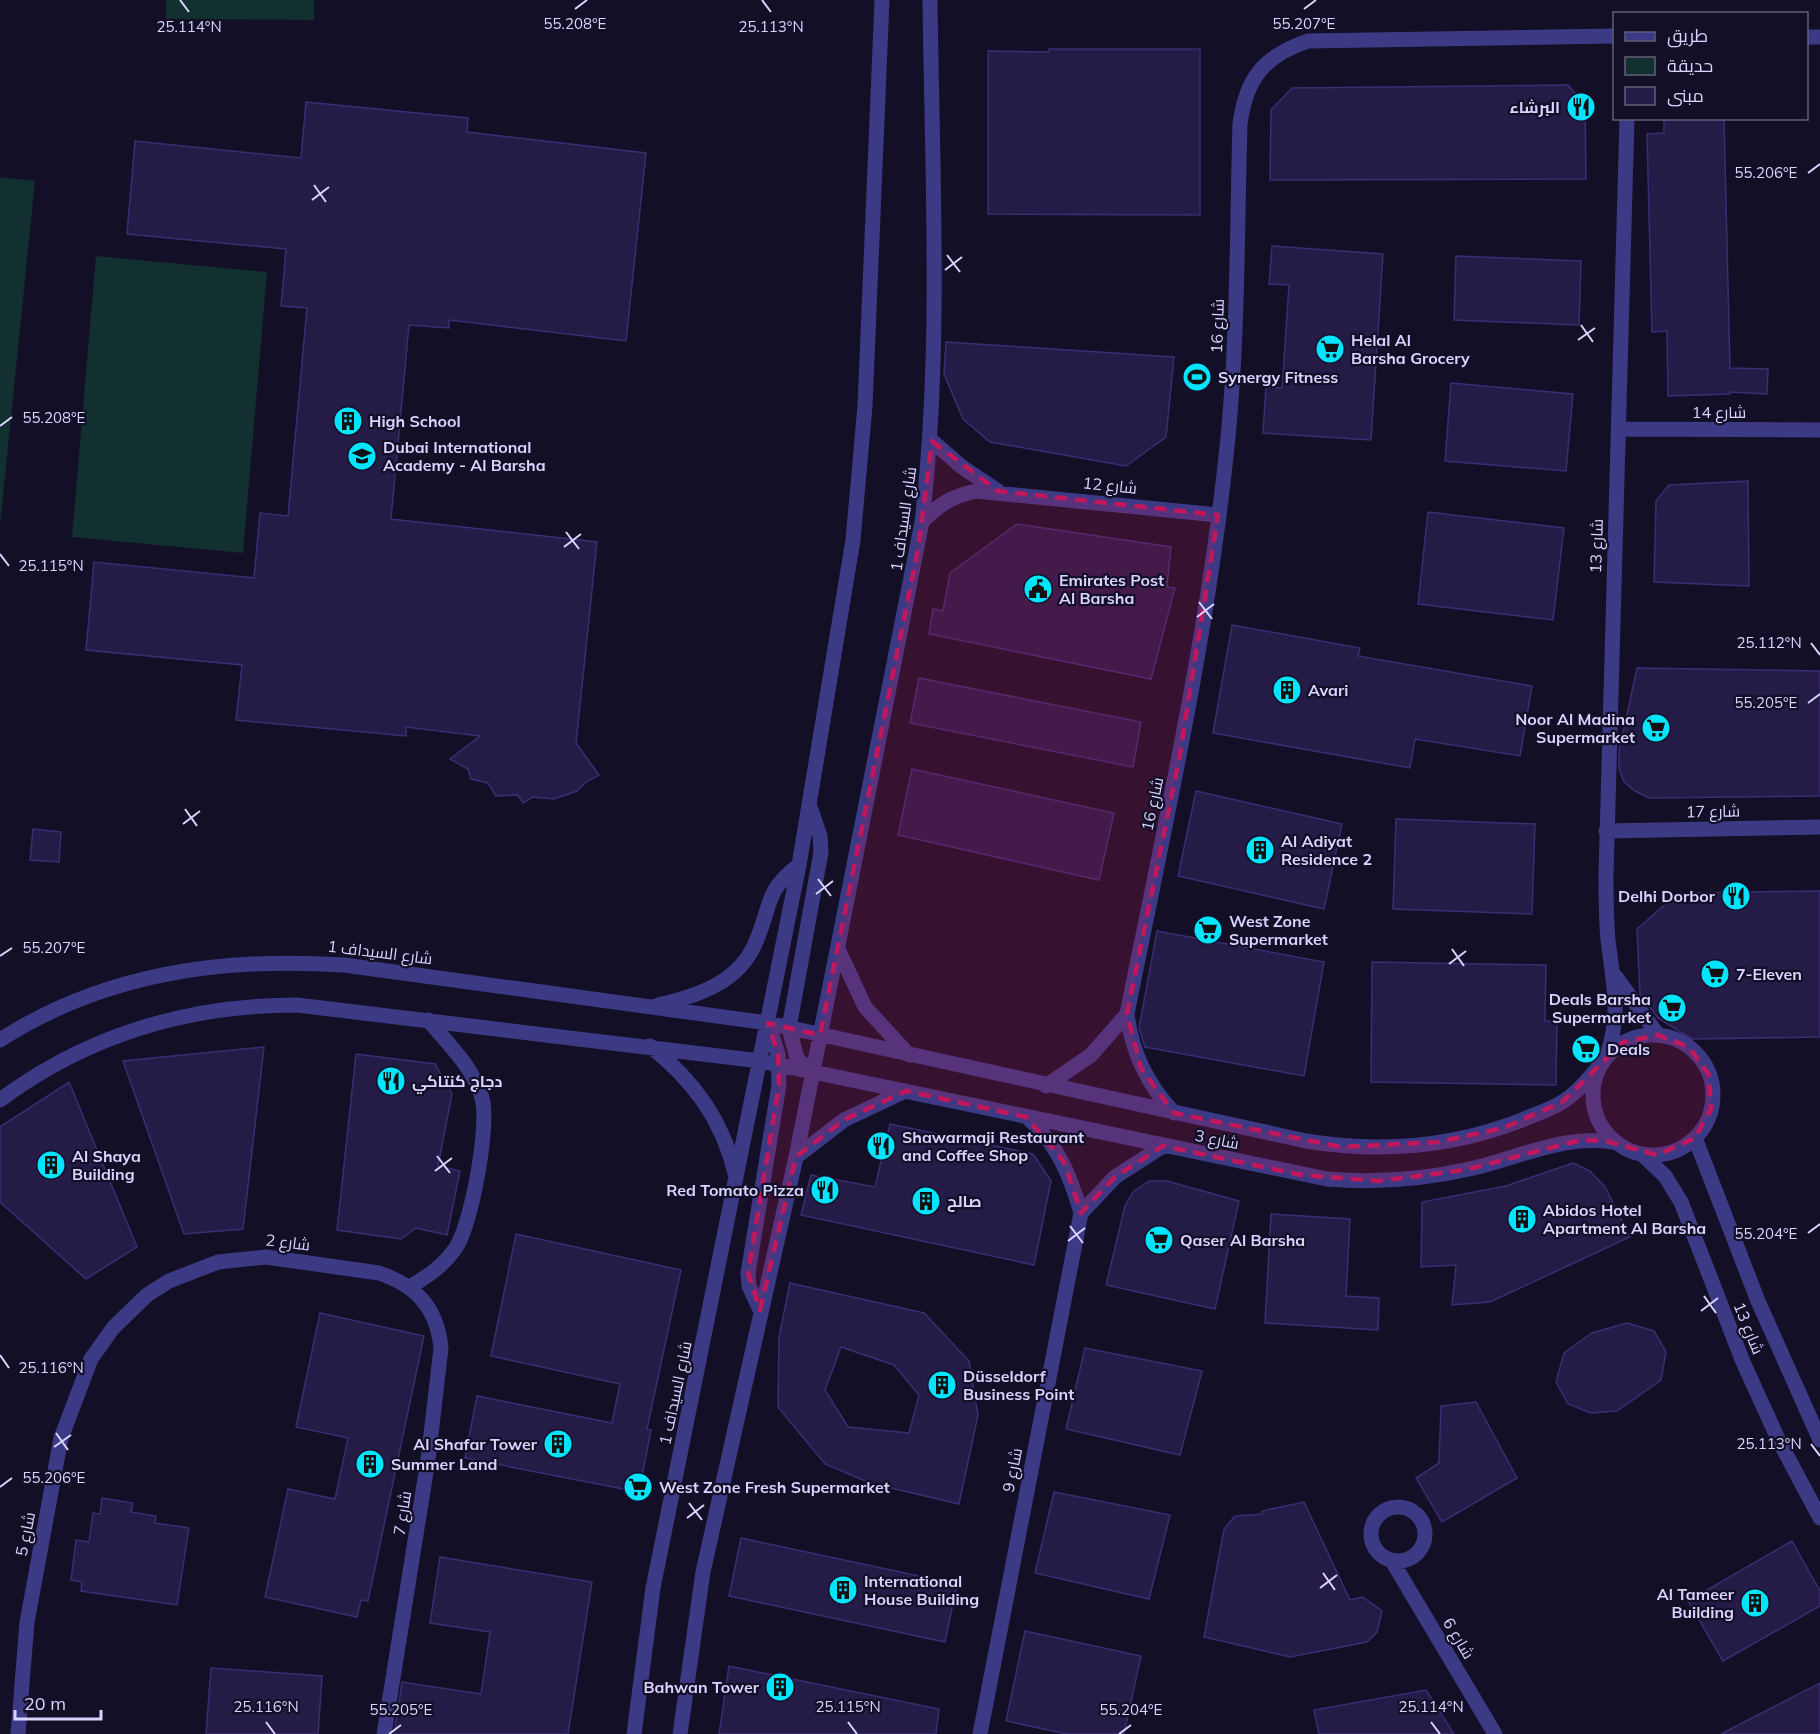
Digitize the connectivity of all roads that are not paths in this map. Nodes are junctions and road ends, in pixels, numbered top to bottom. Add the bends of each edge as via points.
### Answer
1 (882, 0) edge
2 (930, 0) edge
3 (1613, 36) edge
4 (1628, 120) edge
5 (1618, 429) junction
6 (1820, 430) edge
7 (932, 441) junction
8 (998, 491) junction
9 (1218, 515) junction
10 (922, 522) junction
11 (809, 804) junction
12 (1820, 827) edge
13 (1606, 831) junction
14 (799, 865) junction
15 (838, 948) junction
16 (1614, 974) junction
17 (648, 1007) junction
18 (1127, 1014) junction
19 (428, 1020) junction
20 (768, 1023) junction
21 (789, 1028) junction
22 (820, 1035) junction
23 (1658, 1035) junction
24 (0, 1040) edge
25 (651, 1046) junction
26 (909, 1055) junction
27 (1604, 1059) junction
28 (760, 1061) junction
29 (778, 1065) junction
30 (812, 1073) junction
31 (1047, 1086) junction
32 (906, 1091) junction
33 (0, 1100) edge
34 (1174, 1113) junction
35 (1026, 1117) junction
36 (1695, 1138) junction
37 (1617, 1143) junction
38 (1163, 1146) junction
39 (1642, 1155) junction
40 (796, 1156) junction
41 (736, 1180) junction
42 (1081, 1213) junction
43 (410, 1287) junction
44 (147, 1295) joint
45 (424, 1299) joint
46 (760, 1310) junction
47 (1820, 1440) edge
48 (1820, 1518) edge
49 (1392, 1561) dead end
50 (18, 1734) edge
51 (384, 1734) edge
52 (634, 1734) edge
53 (680, 1734) edge
54 (980, 1734) edge
55 (1495, 1734) edge

1 - 11 street, شارع السيداف 1 via 865,406 853,540
2 - 7 street, شارع السيداف 1
3 - 9 street, شارع 16 via 1308,41 1267,62 1252,80 1243,101 1240,124 1234,350
4 - 5 street, شارع 13
5 - 6 street, شارع 14
5 - 13 street, شارع 13
7 - 8 street, شارع 12
7 - 10 street, شارع السيداف 1
8 - 9 street, شارع 12
8 - 10 street, شارع 12 via 955,496
9 - 18 street, شارع 16 via 1179,760
10 - 15 street, شارع السيداف 1
11 - 14 street, شارع السيداف 1
11 - 21 street via 821,852
12 - 13 street, شارع 17
13 - 16 street, شارع 13 via 1605,909
14 - 17 street via 776,884 757,942 730,976 692,997
14 - 20 street, شارع السيداف 1
15 - 22 street, شارع السيداف 1
15 - 26 street via 865,1006
16 - 23 street, شارع 13
16 - 27 street, شارع 13 via 1616,1014
17 - 20 street, شارع السيداف 1
17 - 24 street, شارع السيداف 1 via 344,965 241,963 166,972 116,986 66,1004
18 - 31 street, شارع 16 via 1091,1055
18 - 34 street, شارع 16 via 1141,1068
19 - 25 street
19 - 33 street via 297,1005 206,1010 161,1020 117,1036 67,1058
19 - 43 street via 474,1077 483,1100 485,1124 465,1233 445,1263
20 - 21 street, شارع السيداف 1
20 - 28 street, شارع السيداف 1
20 - 29 street
21 - 22 street, شارع السيداف 1
21 - 30 street via 797,1058
22 - 26 street, شارع 3
22 - 30 street, شارع السيداف 1
23 - 27 street via 1623,1042
23 - 36 street via 1689,1047 1709,1075 1711,1109 1706,1125
25 - 28 street
25 - 41 street via 692,1084 709,1107 724,1138
26 - 31 street, شارع 3
27 - 34 street, شارع 3 via 1571,1096 1533,1115 1471,1136 1406,1146 1341,1147
27 - 37 street via 1593,1090 1596,1116
28 - 29 street
28 - 41 street, شارع السيداف 1
29 - 30 street
29 - 46 street via 776,1104 748,1273 749,1286
30 - 32 street, شارع 3
30 - 40 street, شارع السيداف 1
31 - 34 street, شارع 3
32 - 35 street, شارع 3
32 - 40 street via 844,1120
35 - 38 street, شارع 3
35 - 42 street via 1054,1145 1064,1162
36 - 39 street via 1671,1153
36 - 47 street, شارع 13 via 1758,1301
37 - 38 street, شارع 3 via 1593,1139 1569,1142 1465,1170 1385,1181 1301,1175
37 - 39 street
38 - 42 street via 1115,1177
39 - 48 street, شارع 13 via 1665,1176 1681,1202 1748,1372
40 - 46 street, شارع السيداف 1
41 - 52 street, شارع السيداف 1 via 653,1588
42 - 54 street, شارع 9
43 - 44 street, شارع 2 via 379,1273 244,1257 192,1270
43 - 45 street, شارع 2
44 - 50 street, شارع 5 via 113,1328 91,1359 67,1417 27,1622
45 - 51 street, شارع 7 via 434,1314 441,1348 428,1460
46 - 53 street, شارع السيداف 1 via 703,1572
49 - 55 street, شارع 6

